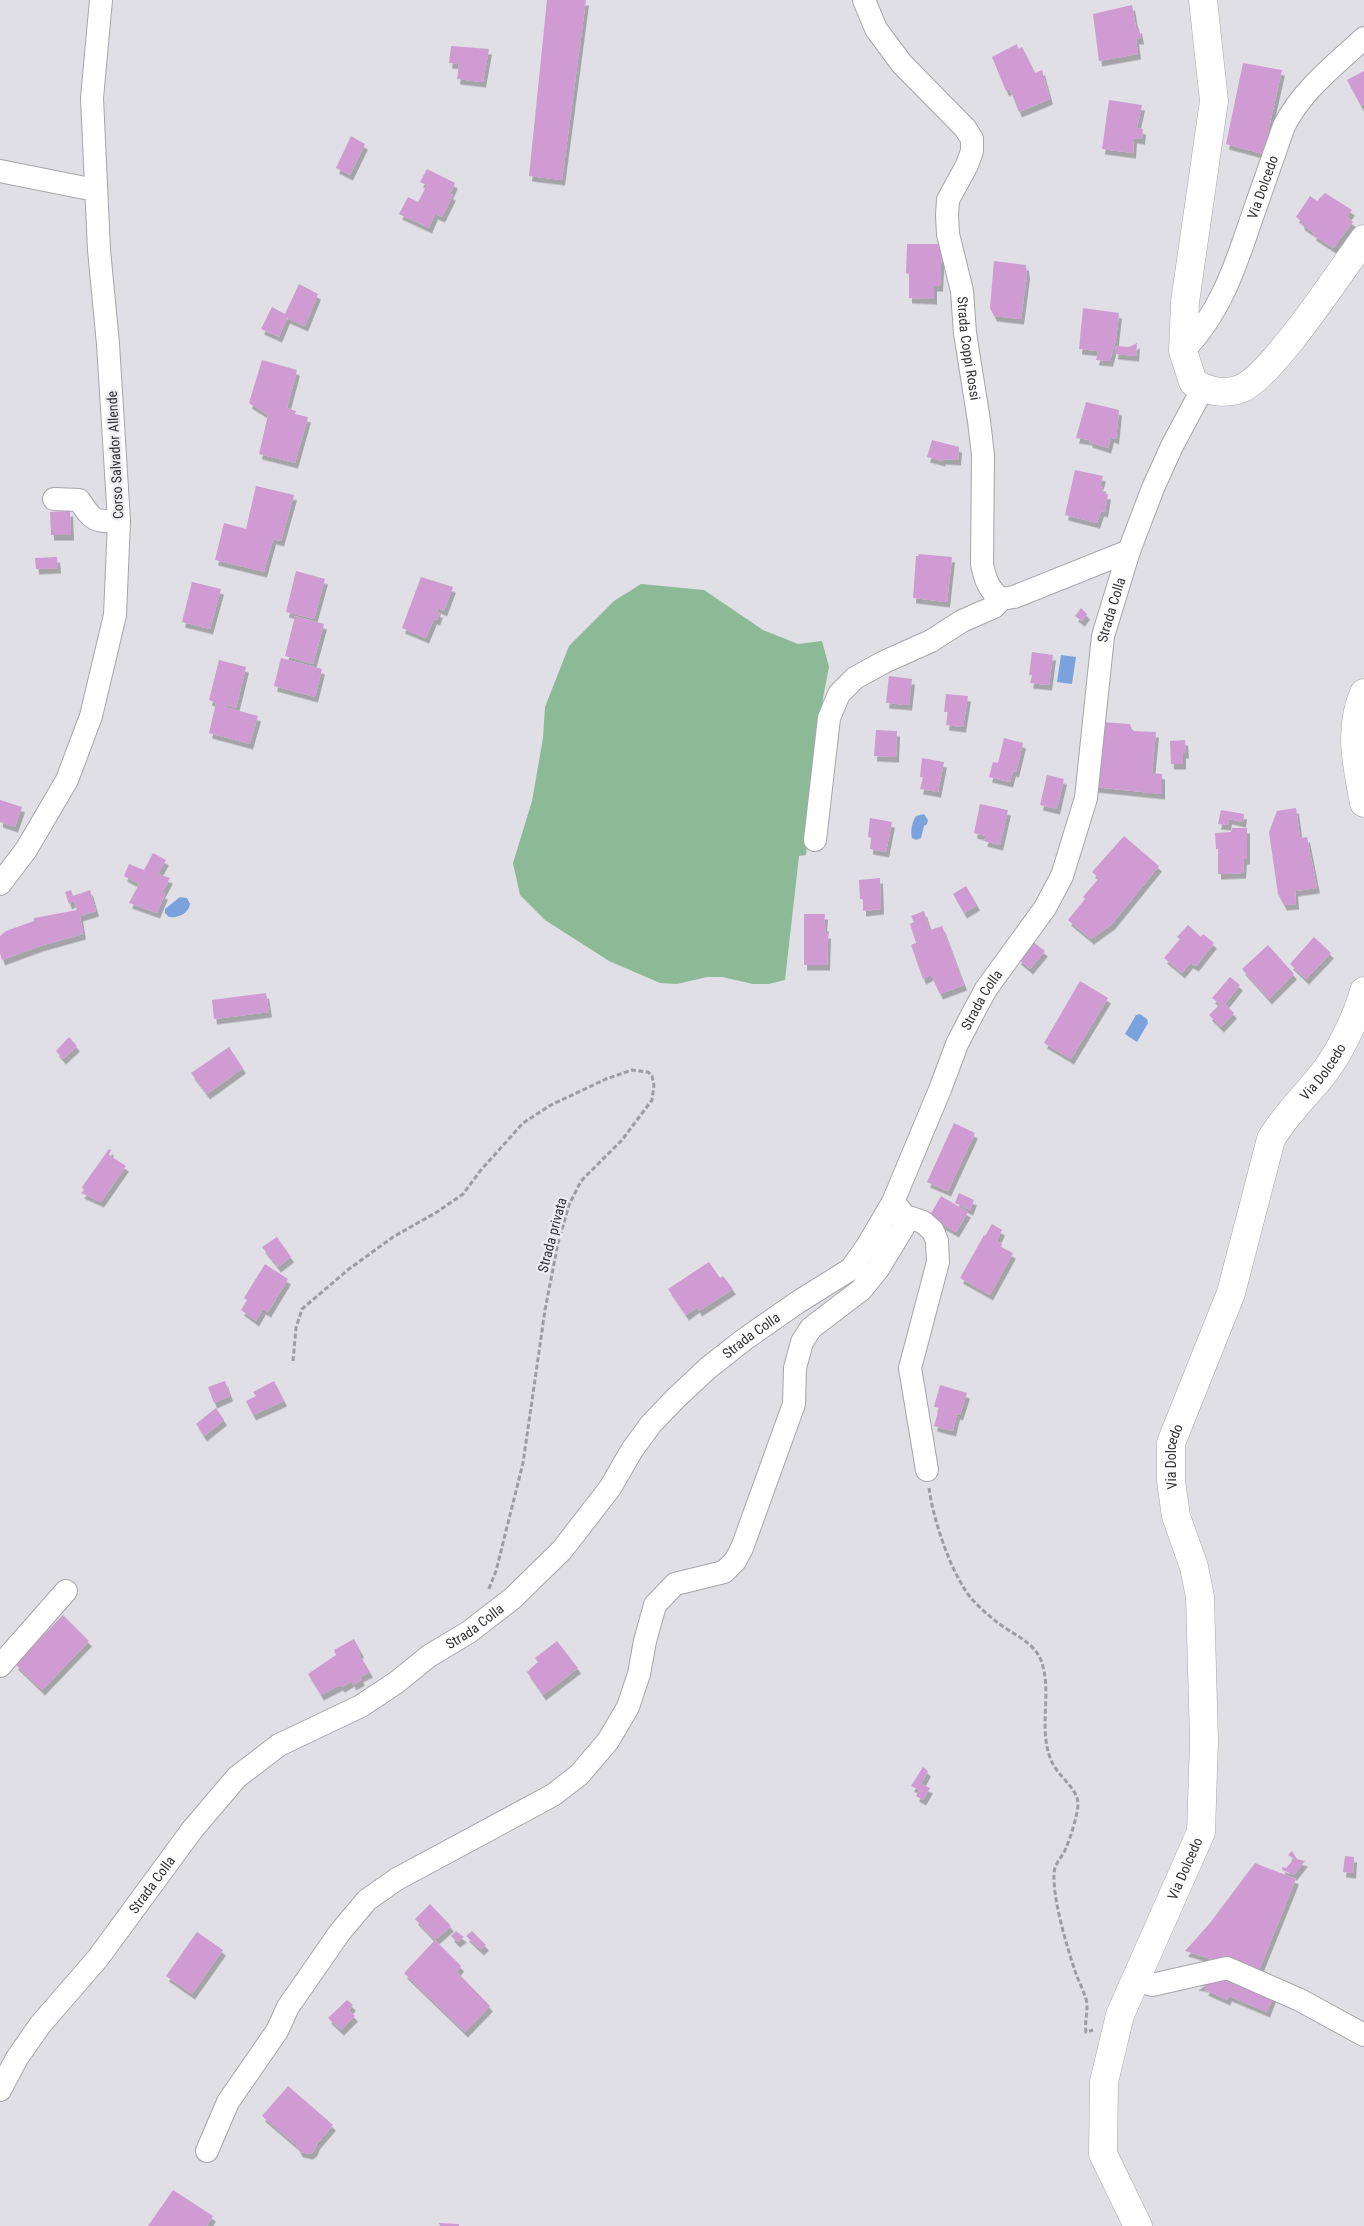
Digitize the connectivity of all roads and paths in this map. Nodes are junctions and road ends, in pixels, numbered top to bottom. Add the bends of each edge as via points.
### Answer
1 (101, 0) edge
2 (864, 0) edge
3 (1203, 0) edge
4 (1364, 38) edge
5 (0, 171) edge
6 (95, 190) junction
7 (1364, 239) edge
8 (1182, 351) junction
9 (1203, 388) junction
10 (54, 500) dead end
11 (119, 521) junction
12 (1129, 551) junction
13 (1001, 599) junction
14 (1364, 693) edge
15 (1364, 802) edge
16 (815, 840) dead end
17 (0, 884) edge
18 (1364, 991) edge
19 (899, 1209) junction
20 (293, 1361) dead end
21 (927, 1470) joint
22 (66, 1591) dead end
23 (485, 1596) dead end
24 (0, 1666) edge
25 (1136, 1979) junction
26 (1095, 2022) dead end
27 (1364, 2035) edge
28 (0, 2090) edge
29 (207, 2151) dead end
30 (1138, 2226) edge

1 - 6 street, Corso Salvador Allende via 92,98
2 - 13 street, Strada Coppi Rossi via 876,29 902,64 972,139 967,165 948,200 948,234 962,291 964,333 983,455 982,564 991,592
3 - 8 main road via 1214,101 1185,302
4 - 8 street, Via Dolcedo via 1311,87 1292,110 1232,276 1220,300 1192,342
5 - 6 street
6 - 11 street, Corso Salvador Allende
7 - 9 main road via 1278,356 1255,380 1240,389 1220,392
8 - 9 main road via 1193,382
9 - 12 street, Strada Colla via 1172,446
10 - 11 street via 79,500 90,518 101,522
11 - 17 street, Corso Salvador Allende via 115,616 90,716 67,780 26,850
12 - 13 street via 1014,598
12 - 19 street, Strada Colla via 1100,651 1086,798 1062,876 1045,908 986,989 957,1044
13 - 16 street via 994,607 962,621 932,641 855,678 839,694 829,718
14 - 15 main road via 1355,731 1355,760
18 - 25 main road, Via Dolcedo via 1327,1069 1283,1119 1272,1139 1231,1293 1171,1443 1171,1481 1176,1516 1194,1567 1200,1597 1204,1741 1201,1832
19 - 21 street via 923,1222 938,1241 938,1262 910,1368
19 - 28 street, Strada Colla via 851,1269 745,1339 708,1368 650,1424 610,1488 562,1550 513,1598 368,1701 279,1745 237,1777 215,1800 98,1958 40,2025
19 - 29 street via 903,1228 878,1269 861,1290 811,1328 802,1342 795,1368 794,1404 735,1561 724,1572 675,1584 655,1605 628,1707 608,1741 579,1775 553,1795 397,1879 367,1900 340,1932 288,2006 277,2031 228,2102
20 - 23 path, Strada privata via 296,1328 302,1309 349,1268 463,1194 480,1170 523,1124 551,1105 606,1079 632,1070 648,1072 652,1076 652,1100 622,1140 581,1181 569,1205 545,1310 523,1463 496,1571
21 - 26 path via 940,1531 964,1590 998,1623 1031,1645 1042,1661 1046,1681 1044,1727 1050,1760 1058,1775 1071,1786 1078,1804 1066,1850 1056,1862 1056,1900 1088,2009 1086,2032 1094,2030
22 - 24 street
25 - 27 street via 1152,1985 1228,1968 1300,2000
25 - 30 main road, Via Dolcedo via 1120,2015 1104,2082 1104,2154

